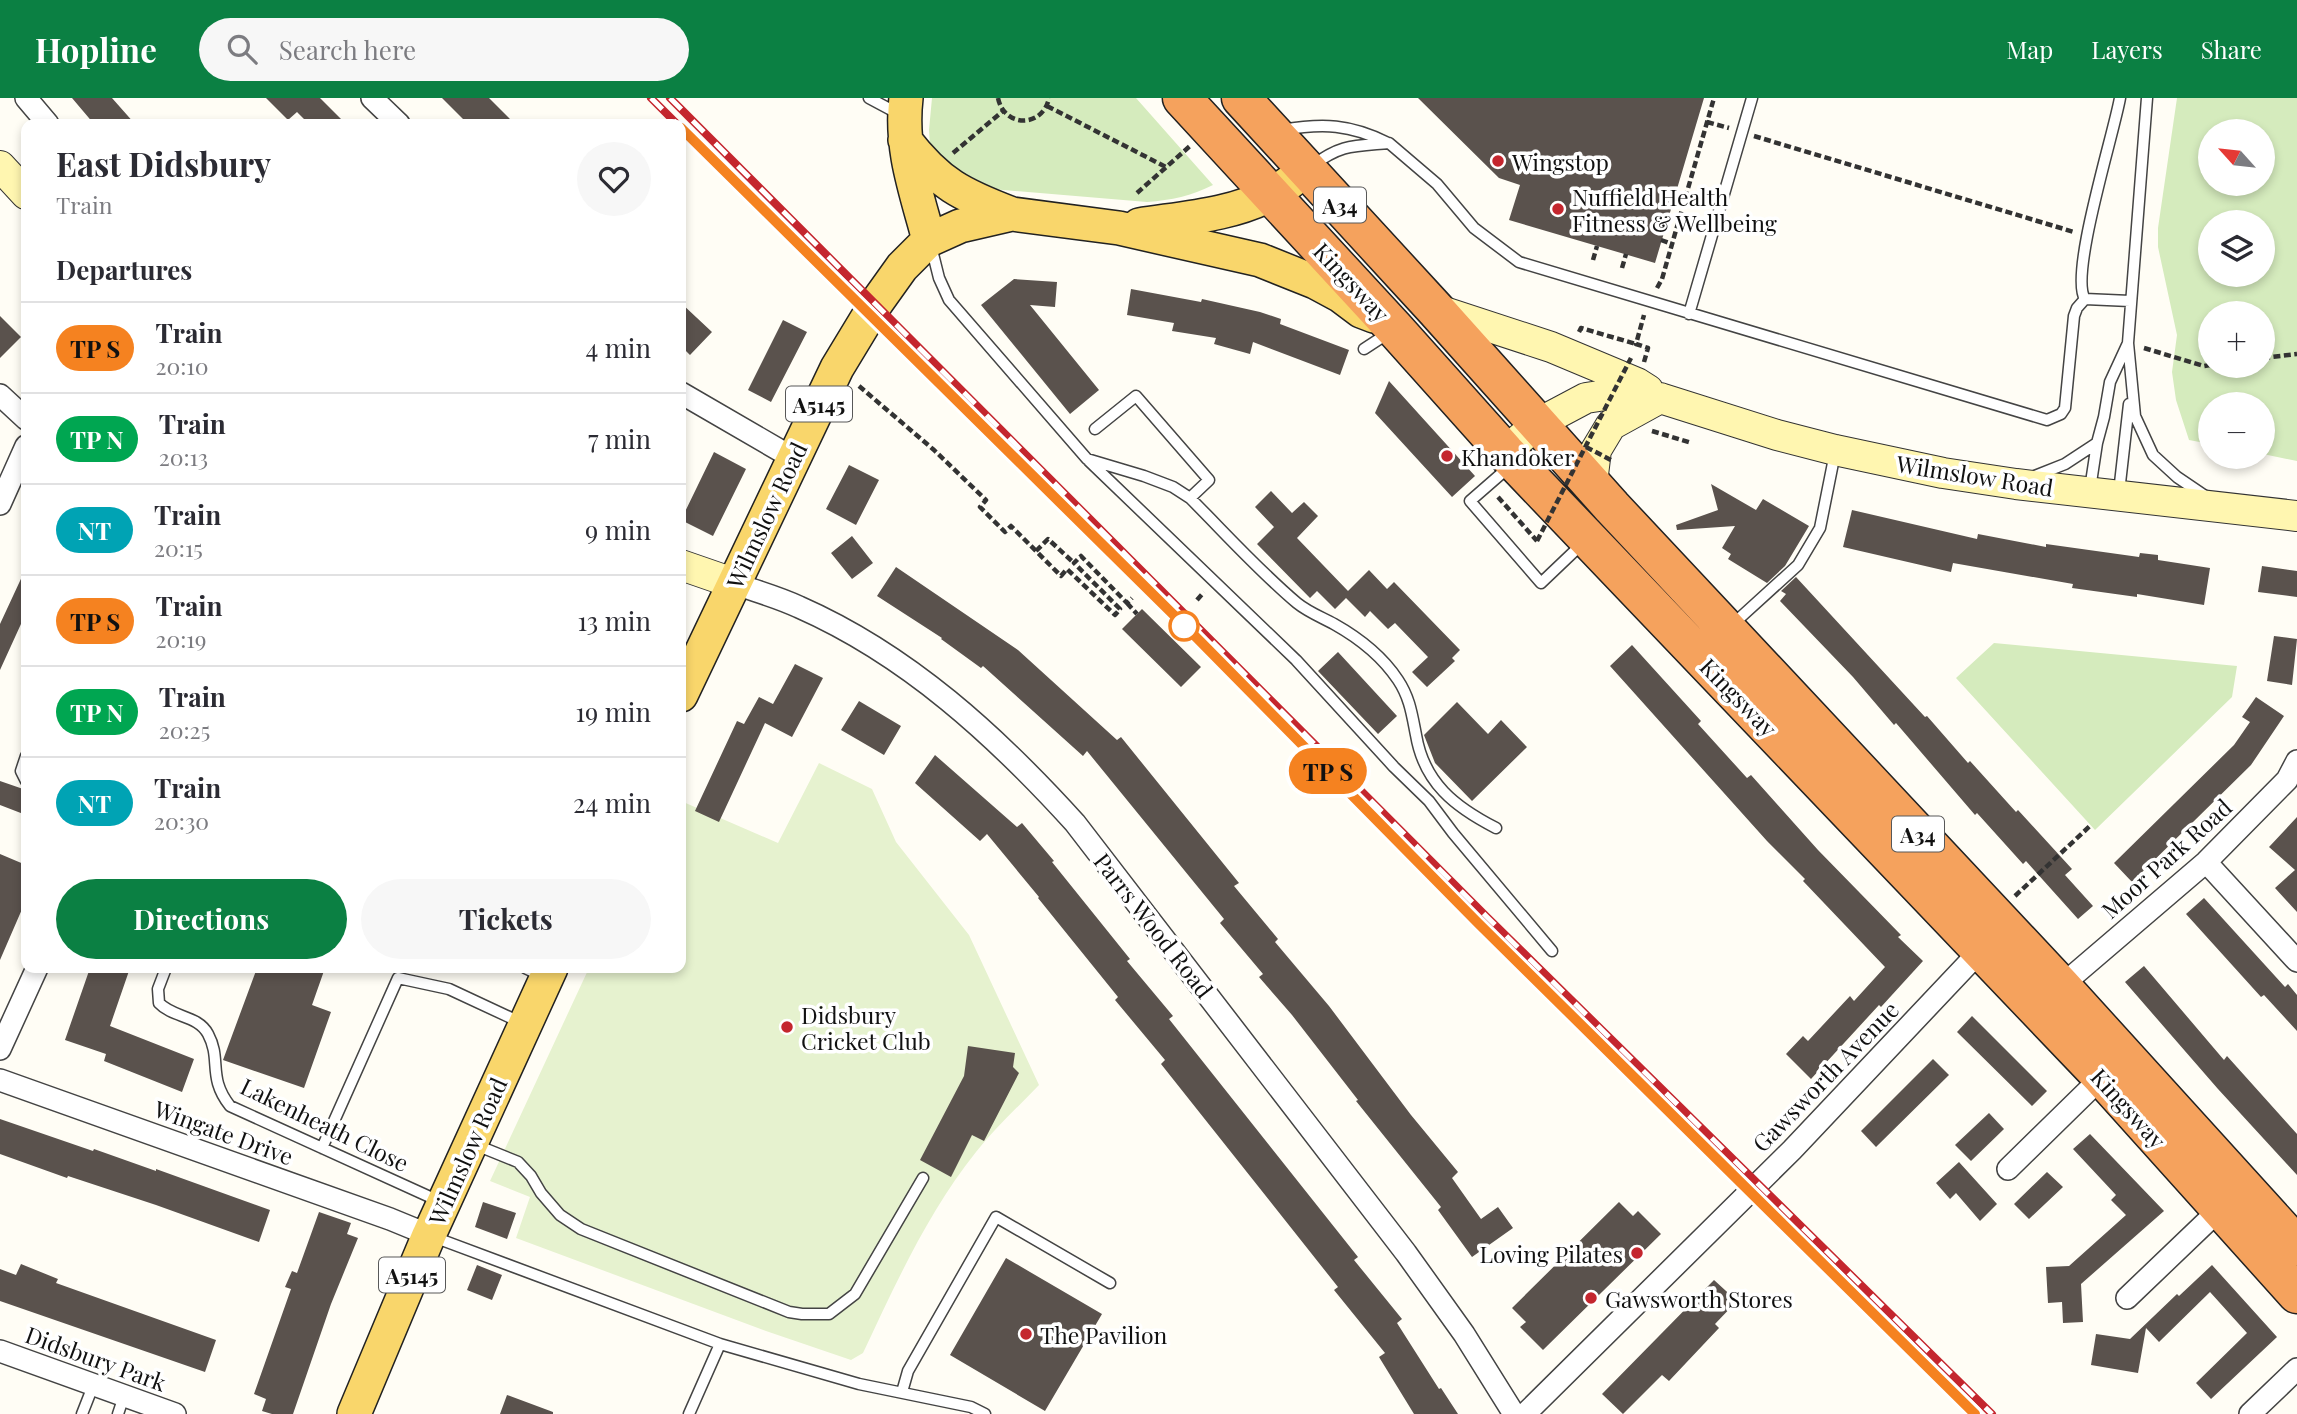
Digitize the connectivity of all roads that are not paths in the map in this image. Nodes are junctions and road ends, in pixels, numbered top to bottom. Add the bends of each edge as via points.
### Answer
1 (26, 98) edge
2 (372, 98) edge
3 (869, 98) edge
4 (1182, 98) edge
5 (1752, 98) edge
6 (2120, 98) edge
7 (2147, 98) edge
8 (1227, 115) edge
9 (905, 118) edge
10 (44, 119) edge
11 (394, 119) edge
12 (1272, 132) junction
13 (1389, 143) junction
14 (0, 166) edge
15 (1307, 169) junction
16 (21, 189) edge
17 (1272, 194) junction
18 (1012, 214) junction
19 (1119, 228) junction
20 (929, 240) junction
21 (2085, 299) junction
22 (2130, 301) junction
23 (1436, 309) junction
24 (1689, 314) junction
25 (1392, 325) junction
26 (2128, 343) junction
27 (1364, 349) dead end
28 (2132, 373) junction
29 (1643, 379) junction
30 (0, 395) edge
31 (686, 396) edge
32 (21, 414) edge
33 (1537, 424) junction
34 (1095, 429) dead end
35 (2097, 443) junction
36 (1835, 450) junction
37 (21, 457) edge
38 (793, 458) junction
39 (1087, 459) junction
40 (1596, 464) junction
41 (1507, 467) junction
42 (2016, 484) junction
43 (2104, 494) junction
44 (1190, 498) junction
45 (0, 504) edge
46 (2222, 507) junction
47 (2297, 516) edge
48 (1588, 539) junction
49 (686, 567) edge
50 (733, 583) junction
51 (1726, 630) junction
52 (686, 684) edge
53 (2297, 761) edge
54 (1496, 828) dead end
55 (2206, 862) junction
56 (1988, 933) junction
57 (1552, 951) dead end
58 (2297, 961) edge
59 (35, 973) edge
60 (164, 973) edge
61 (540, 973) edge
62 (2061, 986) junction
63 (524, 1024) junction
64 (0, 1049) edge
65 (2102, 1077) junction
66 (0, 1080) edge
67 (470, 1142) junction
68 (322, 1148) junction
69 (2008, 1169) dead end
70 (923, 1178) dead end
71 (443, 1203) junction
72 (2220, 1209) junction
73 (429, 1235) junction
74 (2297, 1245) edge
75 (1110, 1283) dead end
76 (2297, 1294) edge
77 (2127, 1298) dead end
78 (720, 1344) junction
79 (0, 1351) edge
80 (2297, 1369) edge
81 (93, 1386) junction
82 (902, 1392) junction
83 (121, 1405) edge
84 (82, 1414) edge
85 (175, 1414) edge
86 (355, 1414) edge
87 (689, 1414) edge
88 (985, 1414) edge
89 (1514, 1414) edge
90 (1525, 1414) edge
91 (2250, 1414) edge

1 - 10 street
2 - 11 street
3 - 9 lane
4 - 8 highway, Kingsway / A34
5 - 24 lane
6 - 21 lane via 2088,236 2080,286
7 - 22 lane
8 - 12 highway, Kingsway / A34
8 - 17 highway, Kingsway / A34
9 - 18 main road, Wilmslow Road / A5145 via 921,161 939,178 967,197
9 - 20 main road via 908,160
12 - 13 lane via 1313,124 1338,126
12 - 15 highway, Kingsway / A34
13 - 15 lane via 1345,146
13 - 24 lane via 1437,184 1474,228 1519,262
14 - 16 main road
15 - 17 main road, Wilmslow Road / A5145
15 - 23 highway, Kingsway / A34
17 - 19 main road, Wilmslow Road / A5145 via 1216,212
17 - 25 highway, Kingsway / A34
18 - 19 main road, Wilmslow Road / A5145
18 - 20 main road, Wilmslow Road / A5145 via 960,226
19 - 25 main road, Wilmslow Road / A5145 via 1260,260 1315,282
20 - 38 main road, Wilmslow Road / A5145 via 877,302 837,368
20 - 39 lane via 949,300
21 - 22 lane
21 - 24 lane via 2074,316 2065,408 2047,419
22 - 26 lane
23 - 29 main road, Wilmslow Road
23 - 33 highway, Kingsway / A34
25 - 27 lane
25 - 41 highway, Kingsway / A34
26 - 28 lane
26 - 35 lane via 2110,382
28 - 43 lane via 2124,465
28 - 46 lane via 2135,416 2153,455
29 - 33 main road, Wilmslow Road via 1625,392 1586,398
29 - 36 main road, Wilmslow Road via 1777,435
29 - 40 main road via 1596,450
30 - 32 street
31 - 38 street
33 - 40 highway, Kingsway / A34
33 - 41 main road, Wilmslow Road
34 - 44 lane via 1136,396 1209,480
35 - 42 lane via 2066,464
35 - 43 lane
36 - 42 main road, Wilmslow Road
36 - 51 lane via 1820,528 1798,565
37 - 45 street
38 - 50 main road, Wilmslow Road / A5145
39 - 44 lane via 1144,476
39 - 57 lane via 1296,660 1429,801
40 - 51 highway, Kingsway / A34
41 - 48 highway, Kingsway / A34
41 - 48 lane via 1470,501 1541,583
42 - 43 main road, Wilmslow Road
43 - 46 main road, Wilmslow Road
44 - 54 lane via 1298,604 1363,643 1391,670 1411,706 1430,776 1464,810
46 - 47 main road, Wilmslow Road
48 - 56 highway, Kingsway / A34
49 - 50 main road, Parrs Wood Road
50 - 52 main road, Wilmslow Road / A5145
50 - 89 street, Parrs Wood Road via 800,607 904,665 1028,771 1075,823 1406,1253
51 - 56 highway, Kingsway / A34
53 - 55 street, Moor Park Road via 2287,780
55 - 58 street
55 - 62 street, Moor Park Road
56 - 62 highway, Kingsway / A34
56 - 65 highway, Kingsway / A34
56 - 90 street, Gawsworth Avenue via 1791,1150
59 - 64 street
60 - 68 lane, Lakenheath Close via 159,1003 198,1022 207,1032 213,1046 215,1080 230,1106
61 - 63 main road, Wilmslow Road / A5145
62 - 74 highway, Kingsway / A34
63 - 67 main road, Wilmslow Road / A5145
63 - 68 lane via 449,989 398,978
65 - 69 street
65 - 72 highway, Kingsway / A34
66 - 73 street, Wingate Drive
67 - 70 lane via 517,1162 560,1215 581,1229 754,1300 802,1314 829,1314 855,1294
67 - 71 main road, Wilmslow Road / A5145
68 - 71 lane, Lakenheath Close
71 - 73 main road, Wilmslow Road / A5145
72 - 76 highway, Kingsway / A34
72 - 77 street
73 - 78 lane
73 - 86 main road, Wilmslow Road / A5145
75 - 82 lane via 996,1217 908,1371
78 - 82 lane
78 - 87 lane
79 - 81 street, Didsbury Park
80 - 91 street
81 - 83 street, Didsbury Park
81 - 84 lane
82 - 88 lane
83 - 85 street, Didsbury Park

